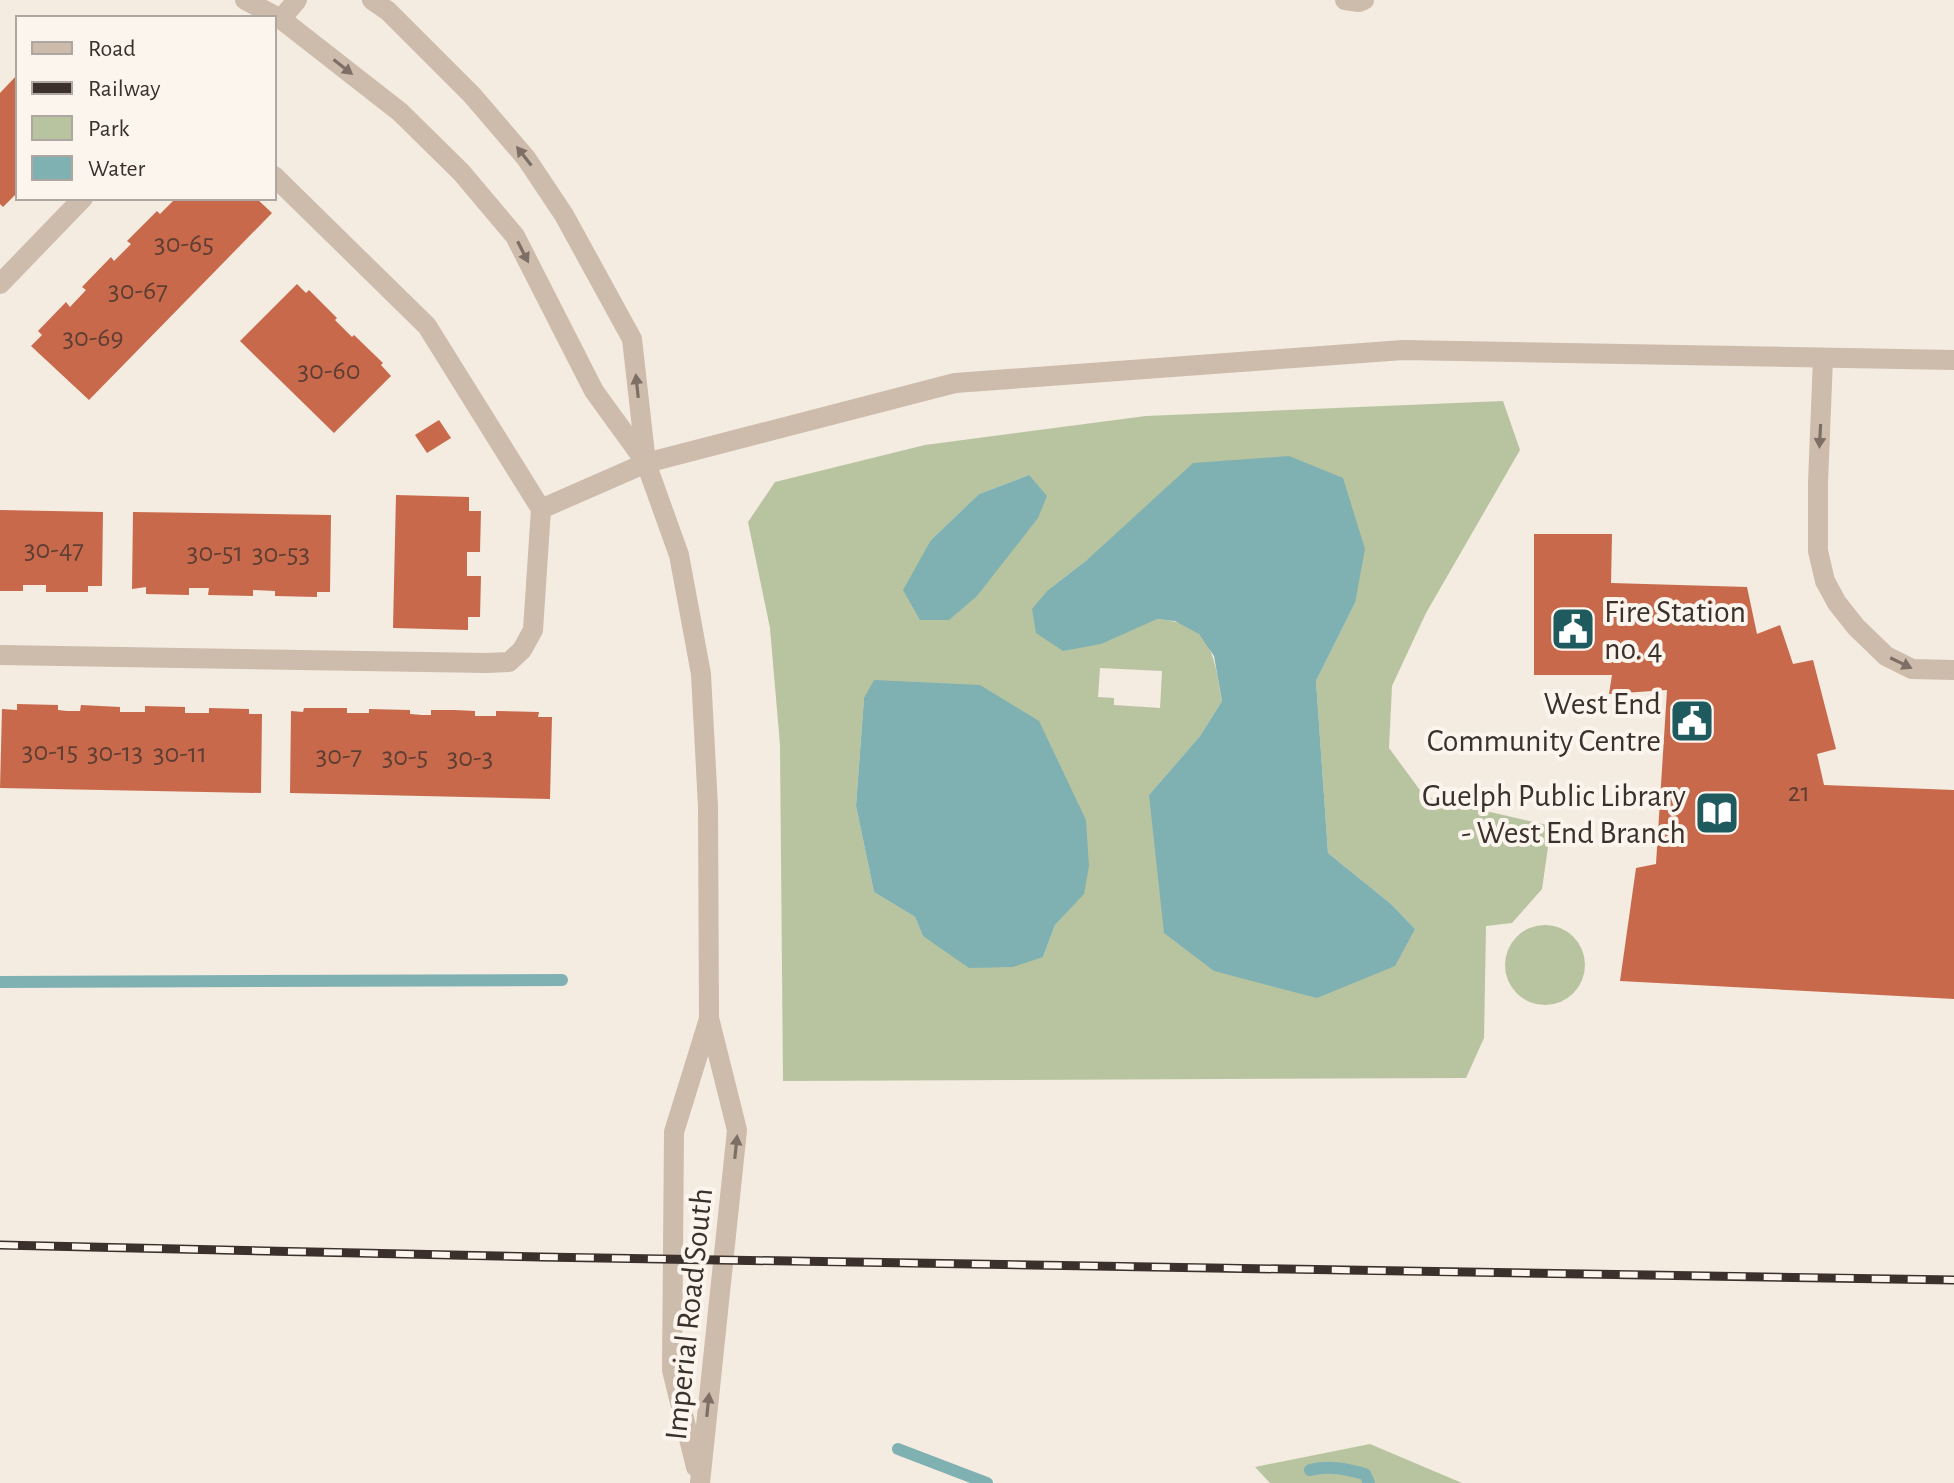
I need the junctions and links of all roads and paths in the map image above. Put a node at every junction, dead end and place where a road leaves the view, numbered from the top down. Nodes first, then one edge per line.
1 (245, 0) edge
2 (297, 0) edge
3 (372, 0) edge
4 (1345, 0) edge
5 (1364, 0) edge
6 (275, 16) edge
7 (276, 16) edge
8 (281, 19) junction
9 (276, 178) edge
10 (81, 200) edge
11 (0, 284) edge
12 (1823, 358) junction
13 (1954, 360) edge
14 (646, 463) junction
15 (541, 509) junction
16 (0, 655) edge
17 (1954, 670) edge
18 (709, 1018) junction
19 (700, 1483) edge

1 - 6 street, Imperial Road South
2 - 8 street
14 -> 3 street, Imperial Road South
4 - 5 street
7 - 8 street, Imperial Road South
8 -> 14 street, Imperial Road South
9 - 15 street
10 - 11 street
12 - 13 street
12 - 14 street
12 -> 17 street
14 - 15 street
14 - 18 street, Imperial Road South
15 - 16 street
19 -> 18 street, Imperial Road South
18 - 19 street, Imperial Road South

